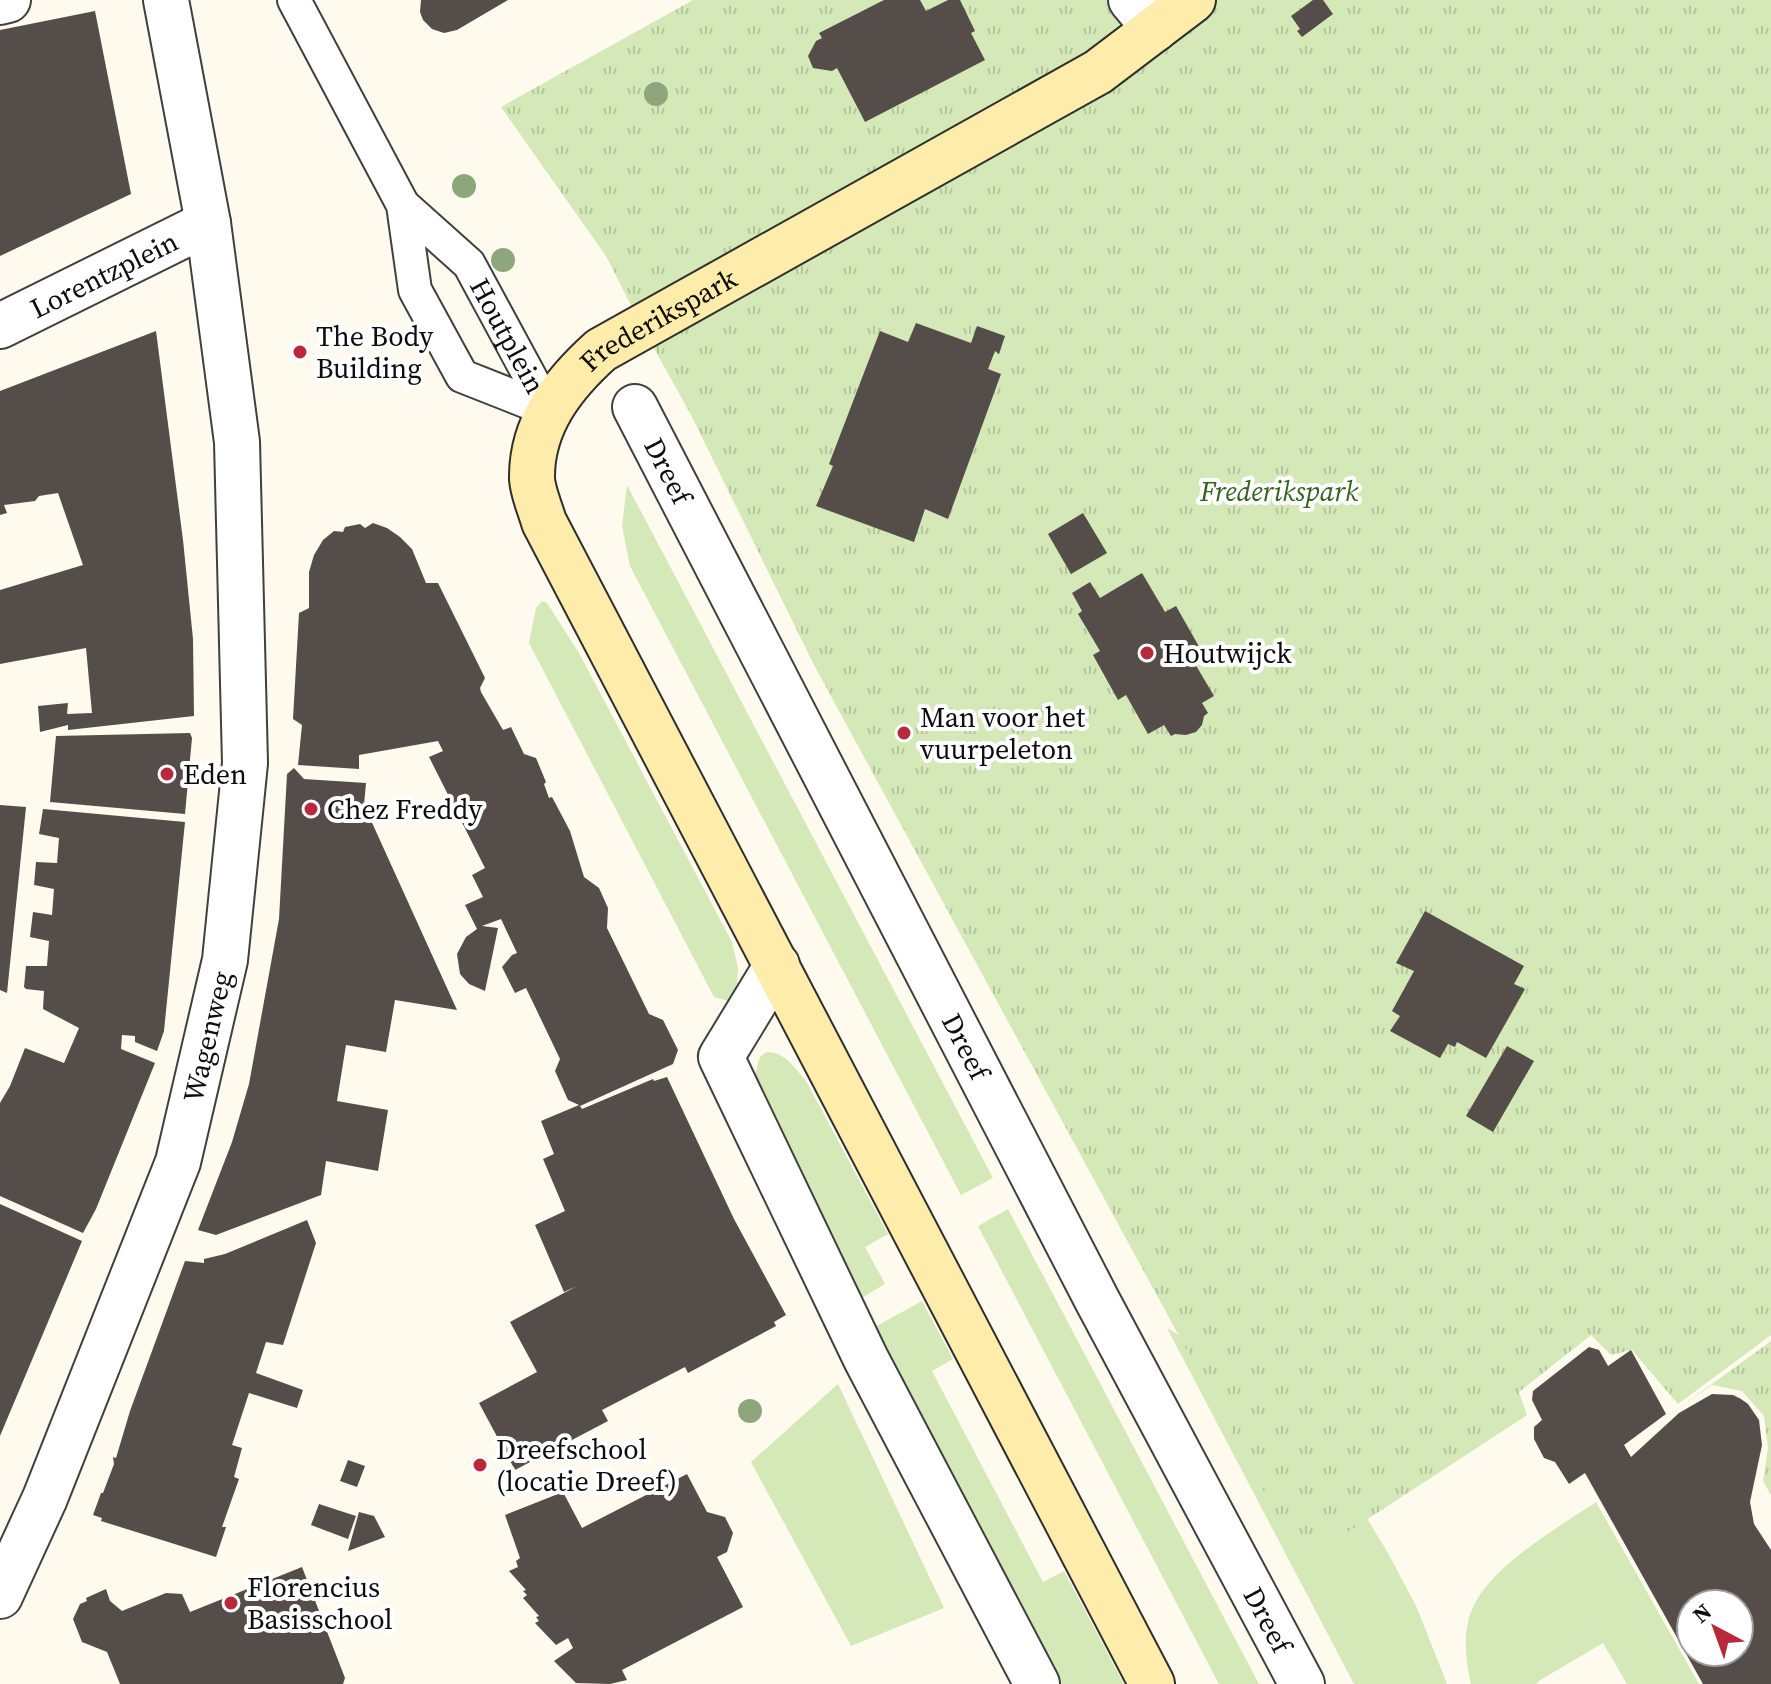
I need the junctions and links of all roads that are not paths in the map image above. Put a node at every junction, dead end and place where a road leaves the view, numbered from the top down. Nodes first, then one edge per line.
1 (8, 0) edge
2 (166, 0) edge
3 (294, 0) edge
4 (1193, 0) edge
5 (0, 2) edge
6 (1143, 15) edge
7 (403, 205) junction
8 (208, 223) junction
9 (0, 326) edge
10 (635, 407) dead end
11 (548, 410) junction
12 (777, 965) junction
13 (0, 1596) edge
14 (1037, 1684) edge
15 (1152, 1684) edge
16 (1302, 1684) edge

1 - 5 street
2 - 8 street
3 - 7 lane, Houtplein
4 - 6 street, Frederikspark
6 - 11 street, Frederikspark
7 - 11 lane, Houtplein
7 - 11 lane, Houtplein
8 - 9 street, Lorentzplein
8 - 13 street, Wagenweg
10 - 16 street, Dreef
11 - 12 street
12 - 14 street
12 - 15 street

